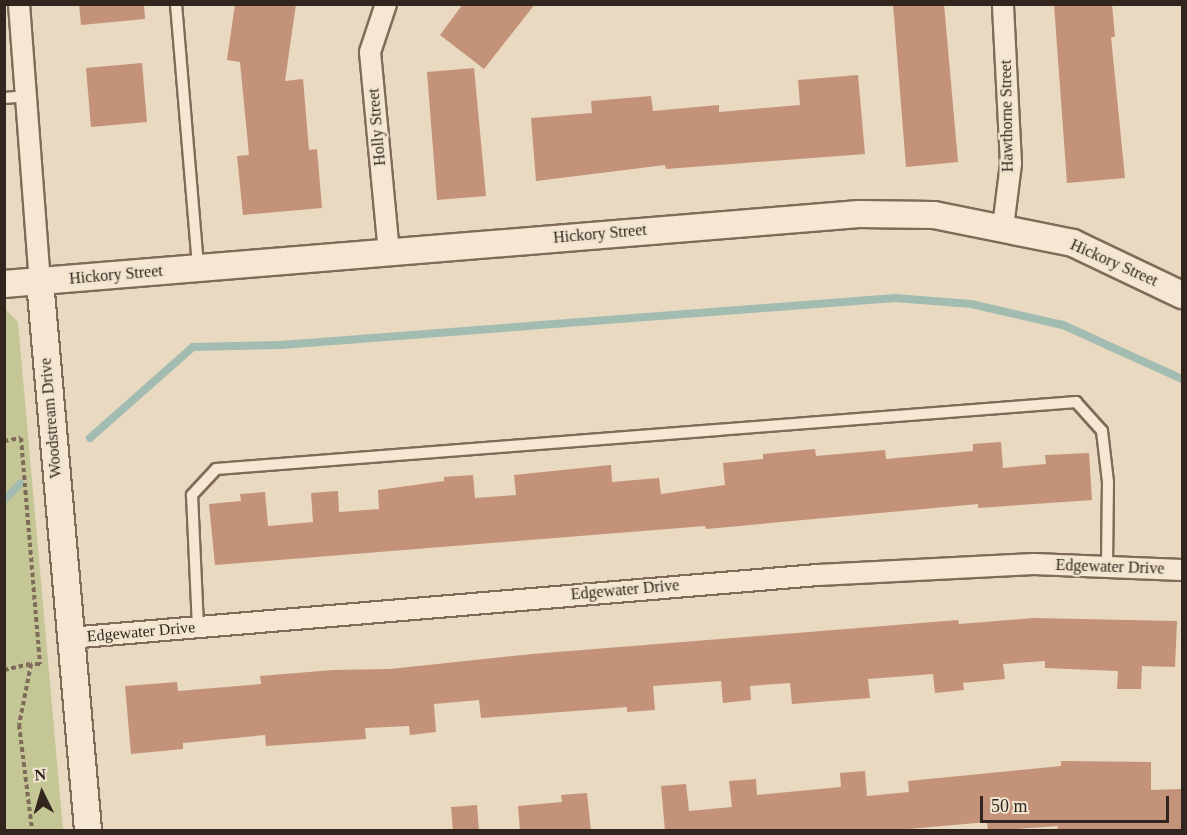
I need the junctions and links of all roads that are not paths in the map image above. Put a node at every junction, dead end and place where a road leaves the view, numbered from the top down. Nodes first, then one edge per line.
1 (19, 4) edge
2 (176, 4) edge
3 (386, 4) edge
4 (1003, 4) edge
5 (28, 96) junction
6 (4, 98) edge
7 (1003, 227) junction
8 (389, 252) junction
9 (198, 268) junction
10 (40, 281) junction
11 (4, 284) edge
12 (1182, 295) edge
13 (1107, 566) junction
14 (1182, 570) edge
15 (198, 627) junction
16 (69, 639) junction
17 (88, 831) edge

1 - 5 street, Woodstream Drive
2 - 9 lane
3 - 8 street, Holly Street
4 - 7 street, Hawthorne Street
5 - 6 lane
5 - 10 street, Woodstream Drive
7 - 8 street, Hickory Street
7 - 12 street, Hickory Street
8 - 9 street, Hickory Street
9 - 10 street, Hickory Street
10 - 11 street, Hickory Street
10 - 16 street, Woodstream Drive
13 - 14 street, Edgewater Drive
13 - 15 street, Edgewater Drive
13 - 15 lane
15 - 16 street, Edgewater Drive
16 - 17 street, Woodstream Drive

